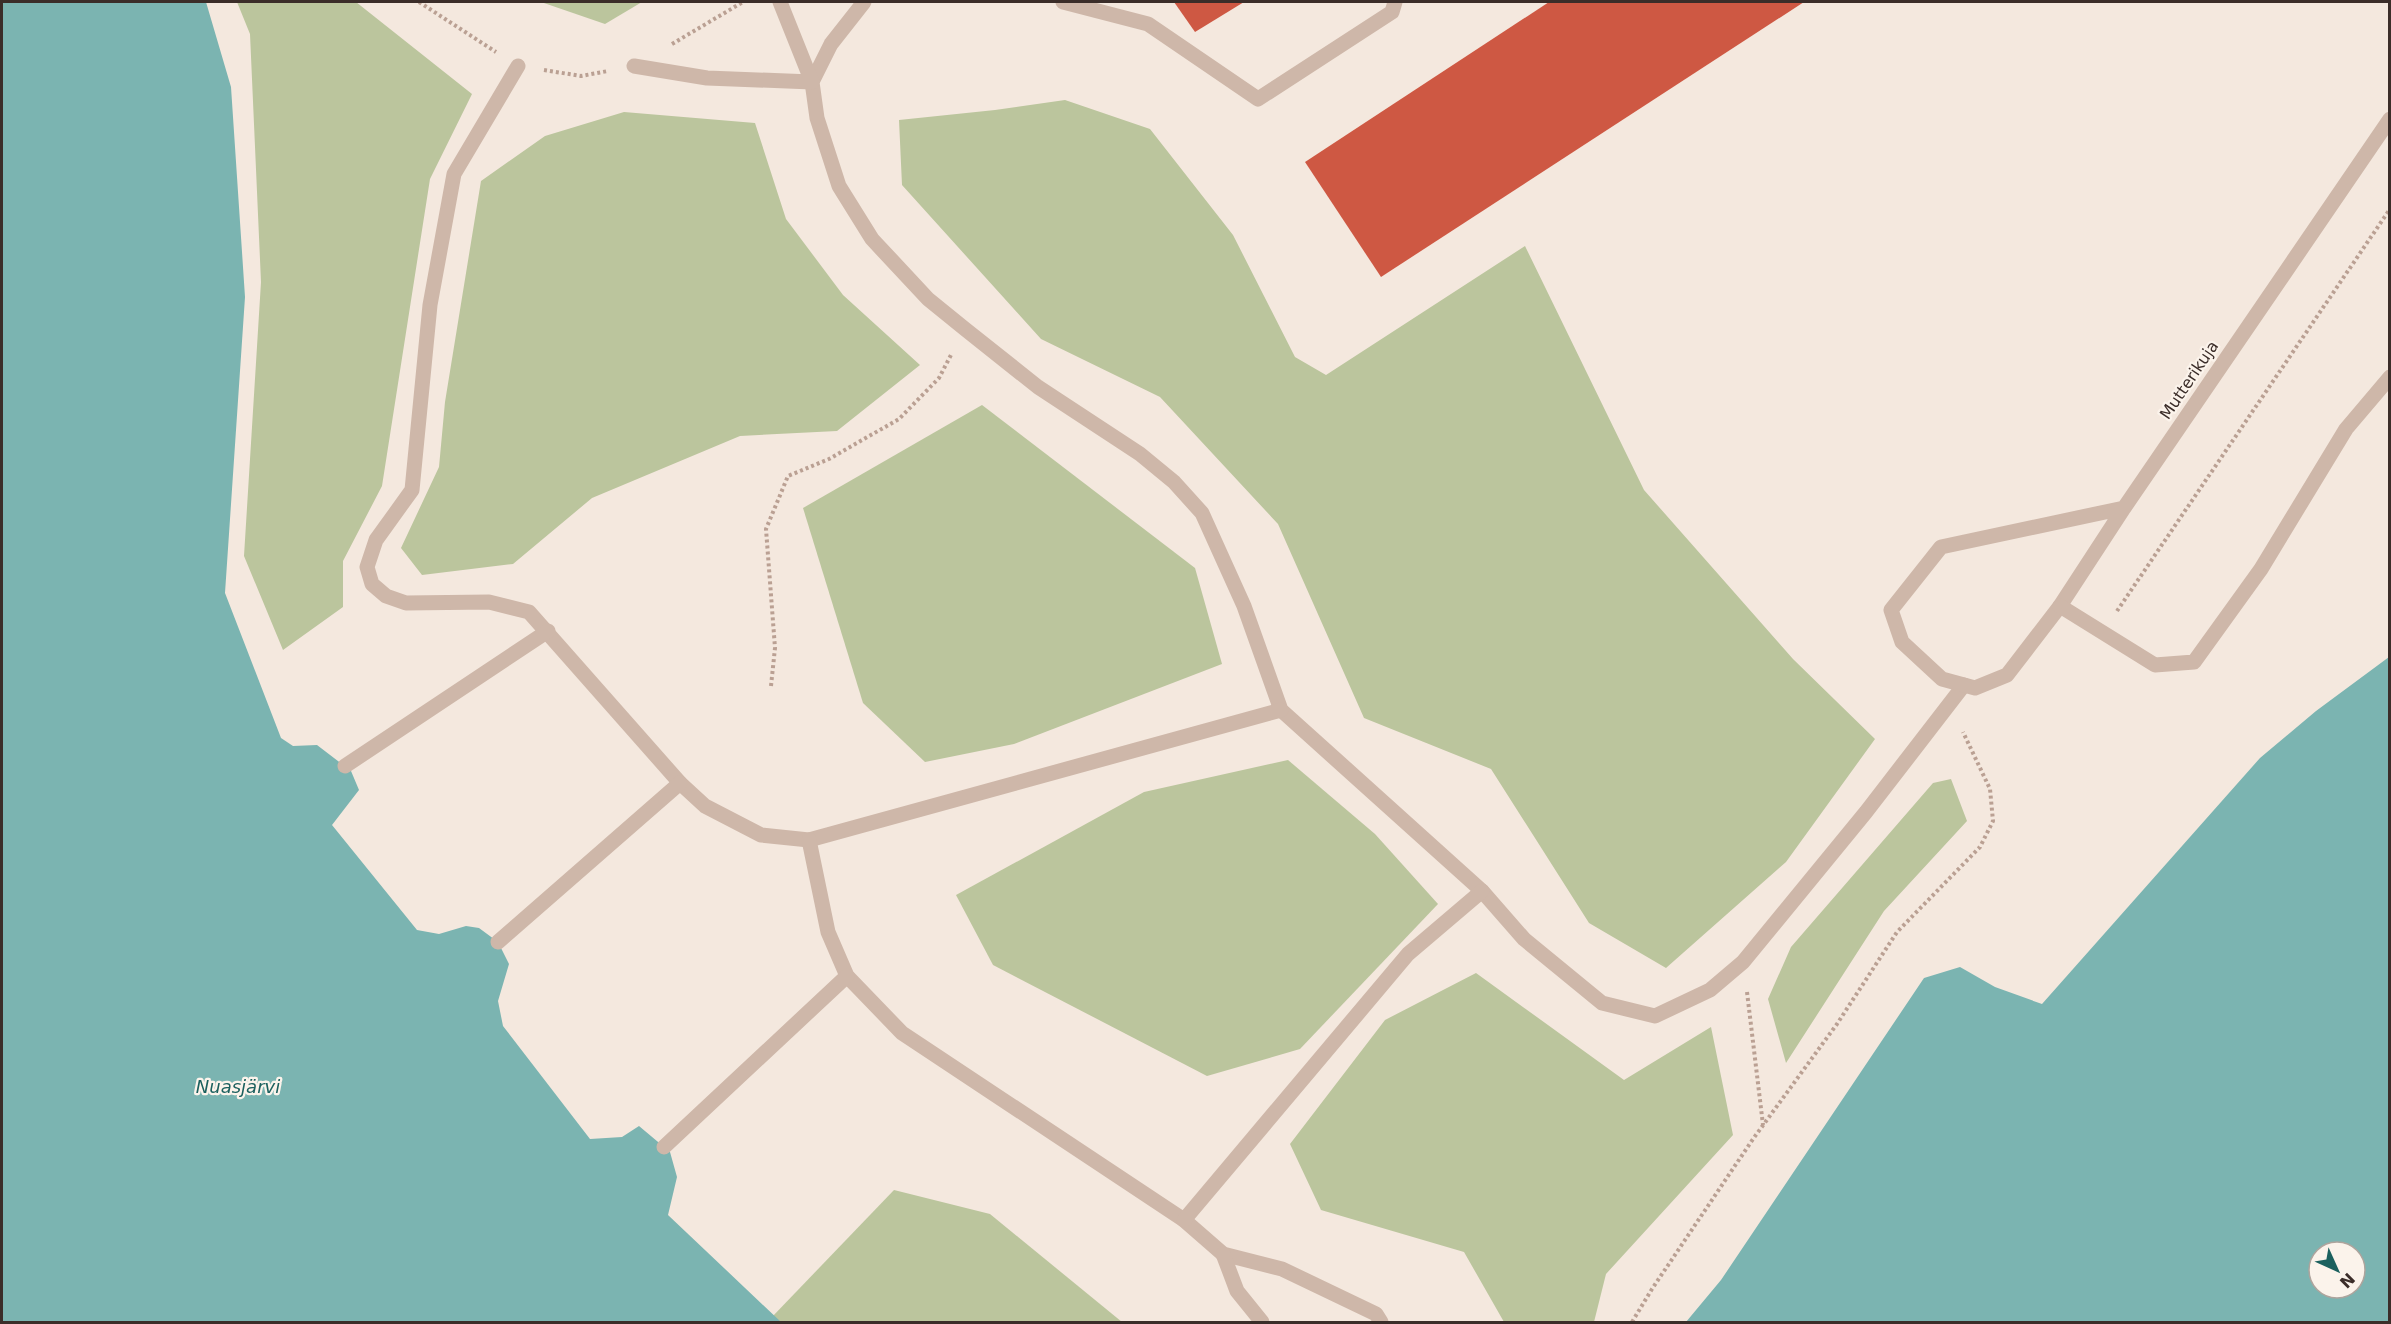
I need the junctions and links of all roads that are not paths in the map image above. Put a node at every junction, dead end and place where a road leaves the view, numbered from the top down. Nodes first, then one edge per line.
1 (780, 2) edge
2 (864, 2) edge
3 (1063, 2) edge
4 (1395, 2) edge
5 (518, 66) road end
6 (634, 66) road end
7 (812, 82) junction
8 (2390, 119) edge
9 (2390, 377) edge
10 (2124, 508) junction
11 (2060, 606) junction
12 (548, 631) junction
13 (1964, 685) junction
14 (1281, 710) junction
15 (345, 766) dead end
16 (680, 783) junction
17 (809, 840) junction
18 (1482, 891) junction
19 (498, 942) dead end
20 (847, 976) junction
21 (664, 1147) dead end
22 (1184, 1220) junction
23 (1223, 1254) junction
24 (1262, 1323) edge
25 (1381, 1323) edge

1 - 7 street
2 - 7 street
3 - 4 street
5 - 12 street
6 - 7 street
7 - 14 street
8 - 10 street, Mutterikuja
9 - 11 street
10 - 11 street, Mutterikuja
10 - 13 street
11 - 13 street, Mutterikuja
12 - 15 street
12 - 16 street
13 - 18 street
14 - 17 street
14 - 18 street
16 - 17 street
16 - 19 street
17 - 20 street
18 - 22 street
20 - 21 street
20 - 22 street
22 - 23 street
23 - 24 street
23 - 25 street

